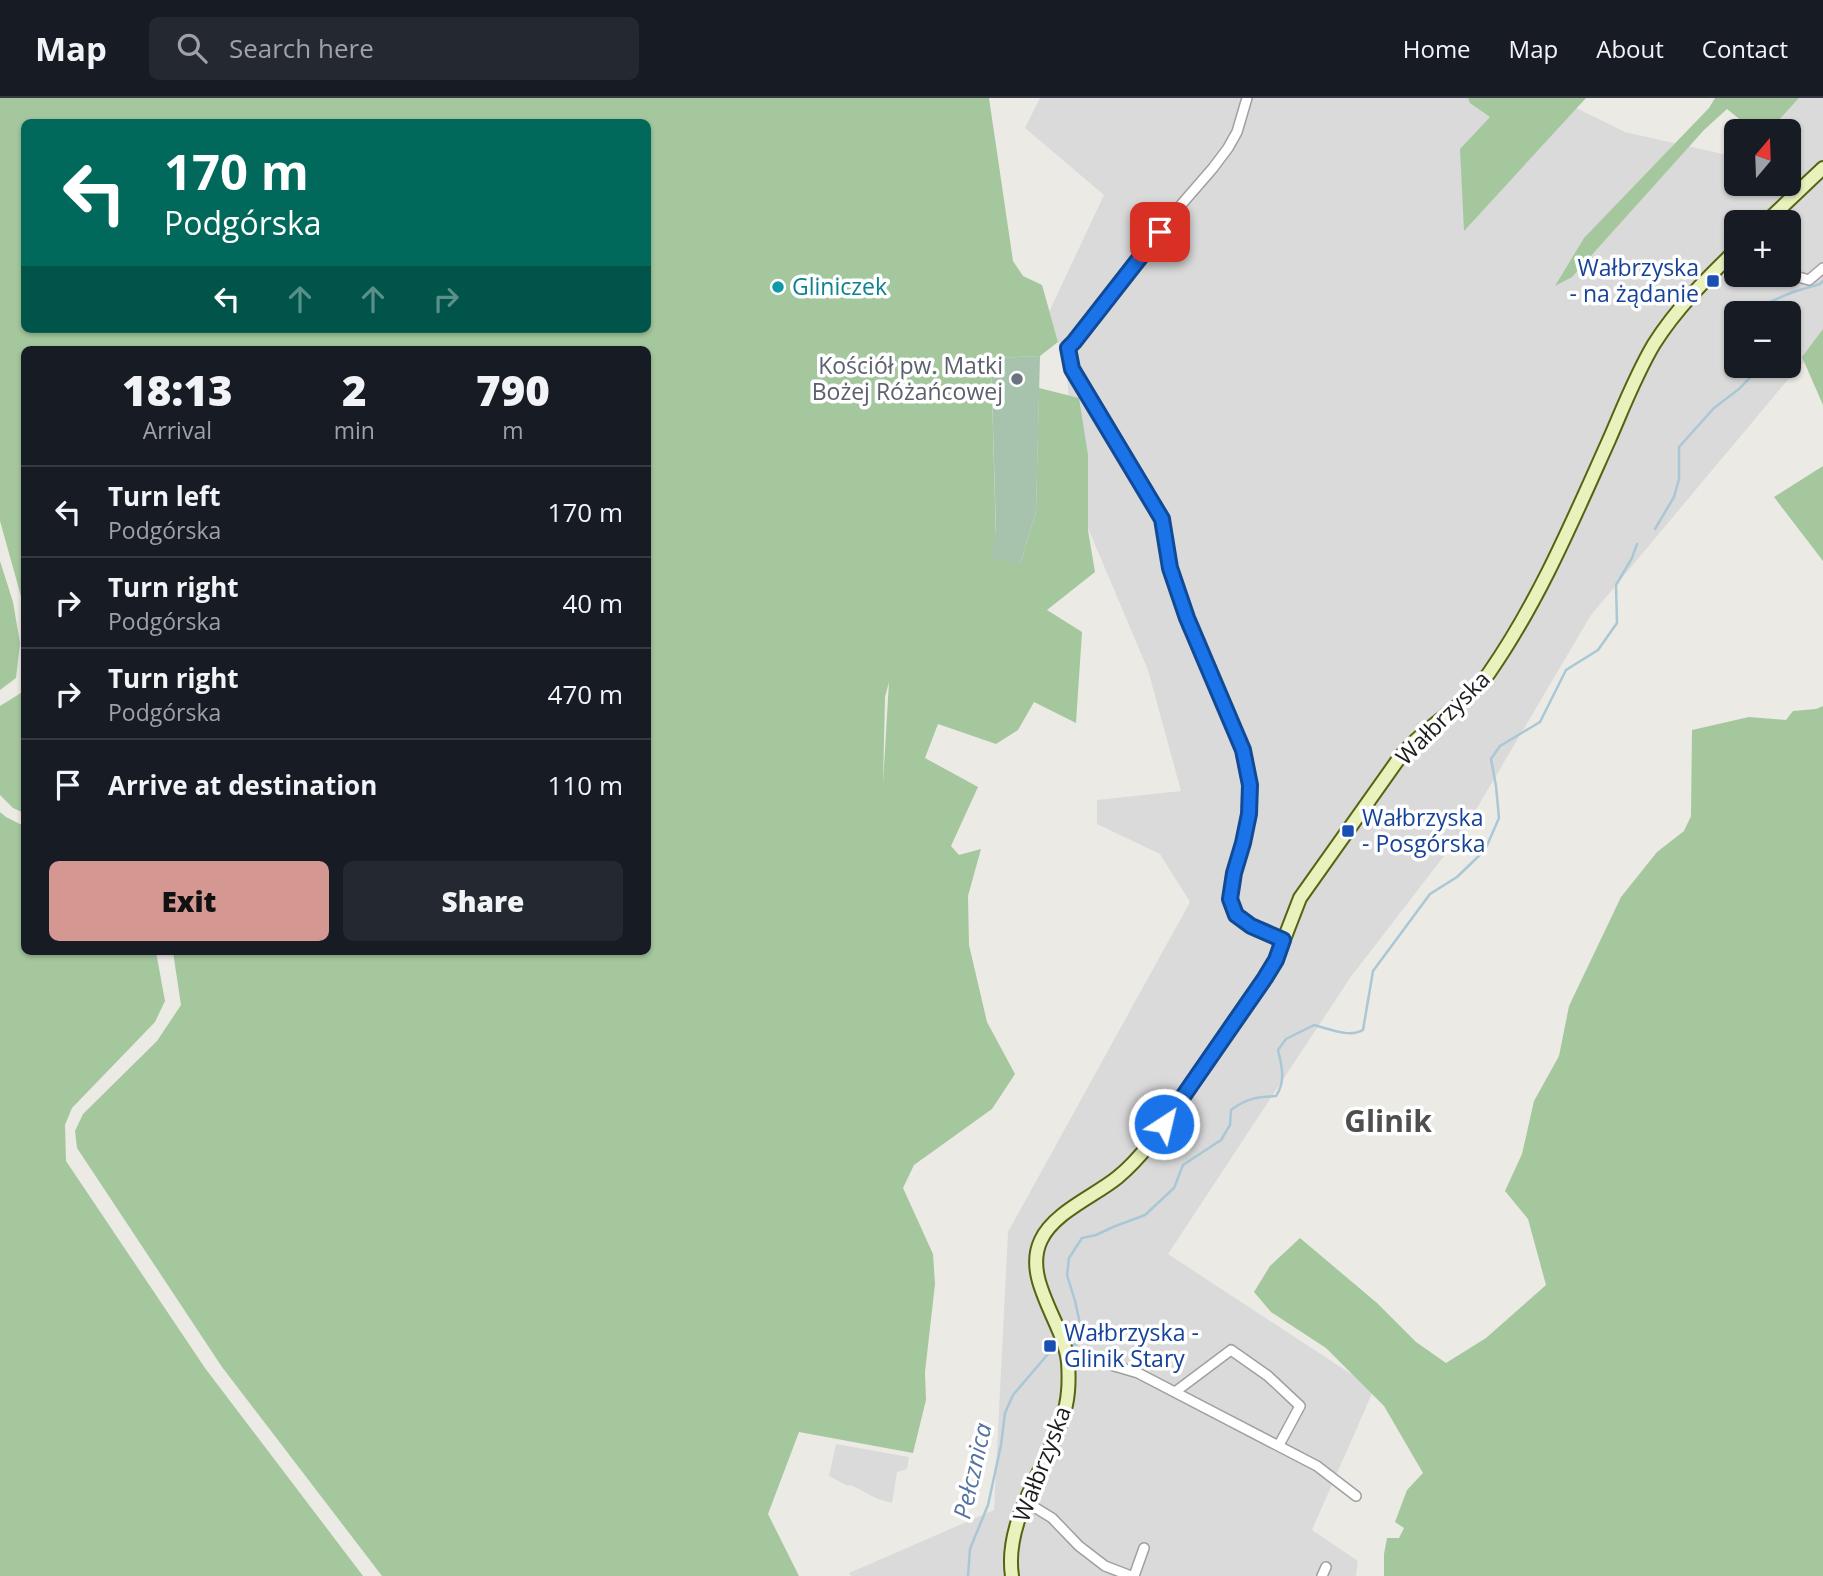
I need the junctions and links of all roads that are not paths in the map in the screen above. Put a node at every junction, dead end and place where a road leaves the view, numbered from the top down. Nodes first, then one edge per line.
1 (1247, 98) edge
2 (1823, 168) edge
3 (1779, 210) edge
4 (1724, 262) edge
5 (1823, 268) edge
6 (1801, 278) edge
7 (1283, 940) junction
8 (1066, 1351) junction
9 (1175, 1392) junction
10 (1279, 1445) junction
11 (1356, 1496) dead end
12 (1026, 1502) junction
13 (1144, 1548) dead end
14 (1012, 1576) edge
15 (1132, 1576) edge

1 - 7 street
2 - 3 main road
4 - 7 main road, Wałbrzyska
5 - 6 street
7 - 8 main road, Wałbrzyska
8 - 9 street
8 - 12 main road, Wałbrzyska
9 - 10 street
9 - 10 street
10 - 11 street
12 - 14 main road, Wałbrzyska
12 - 15 street
13 - 15 street

